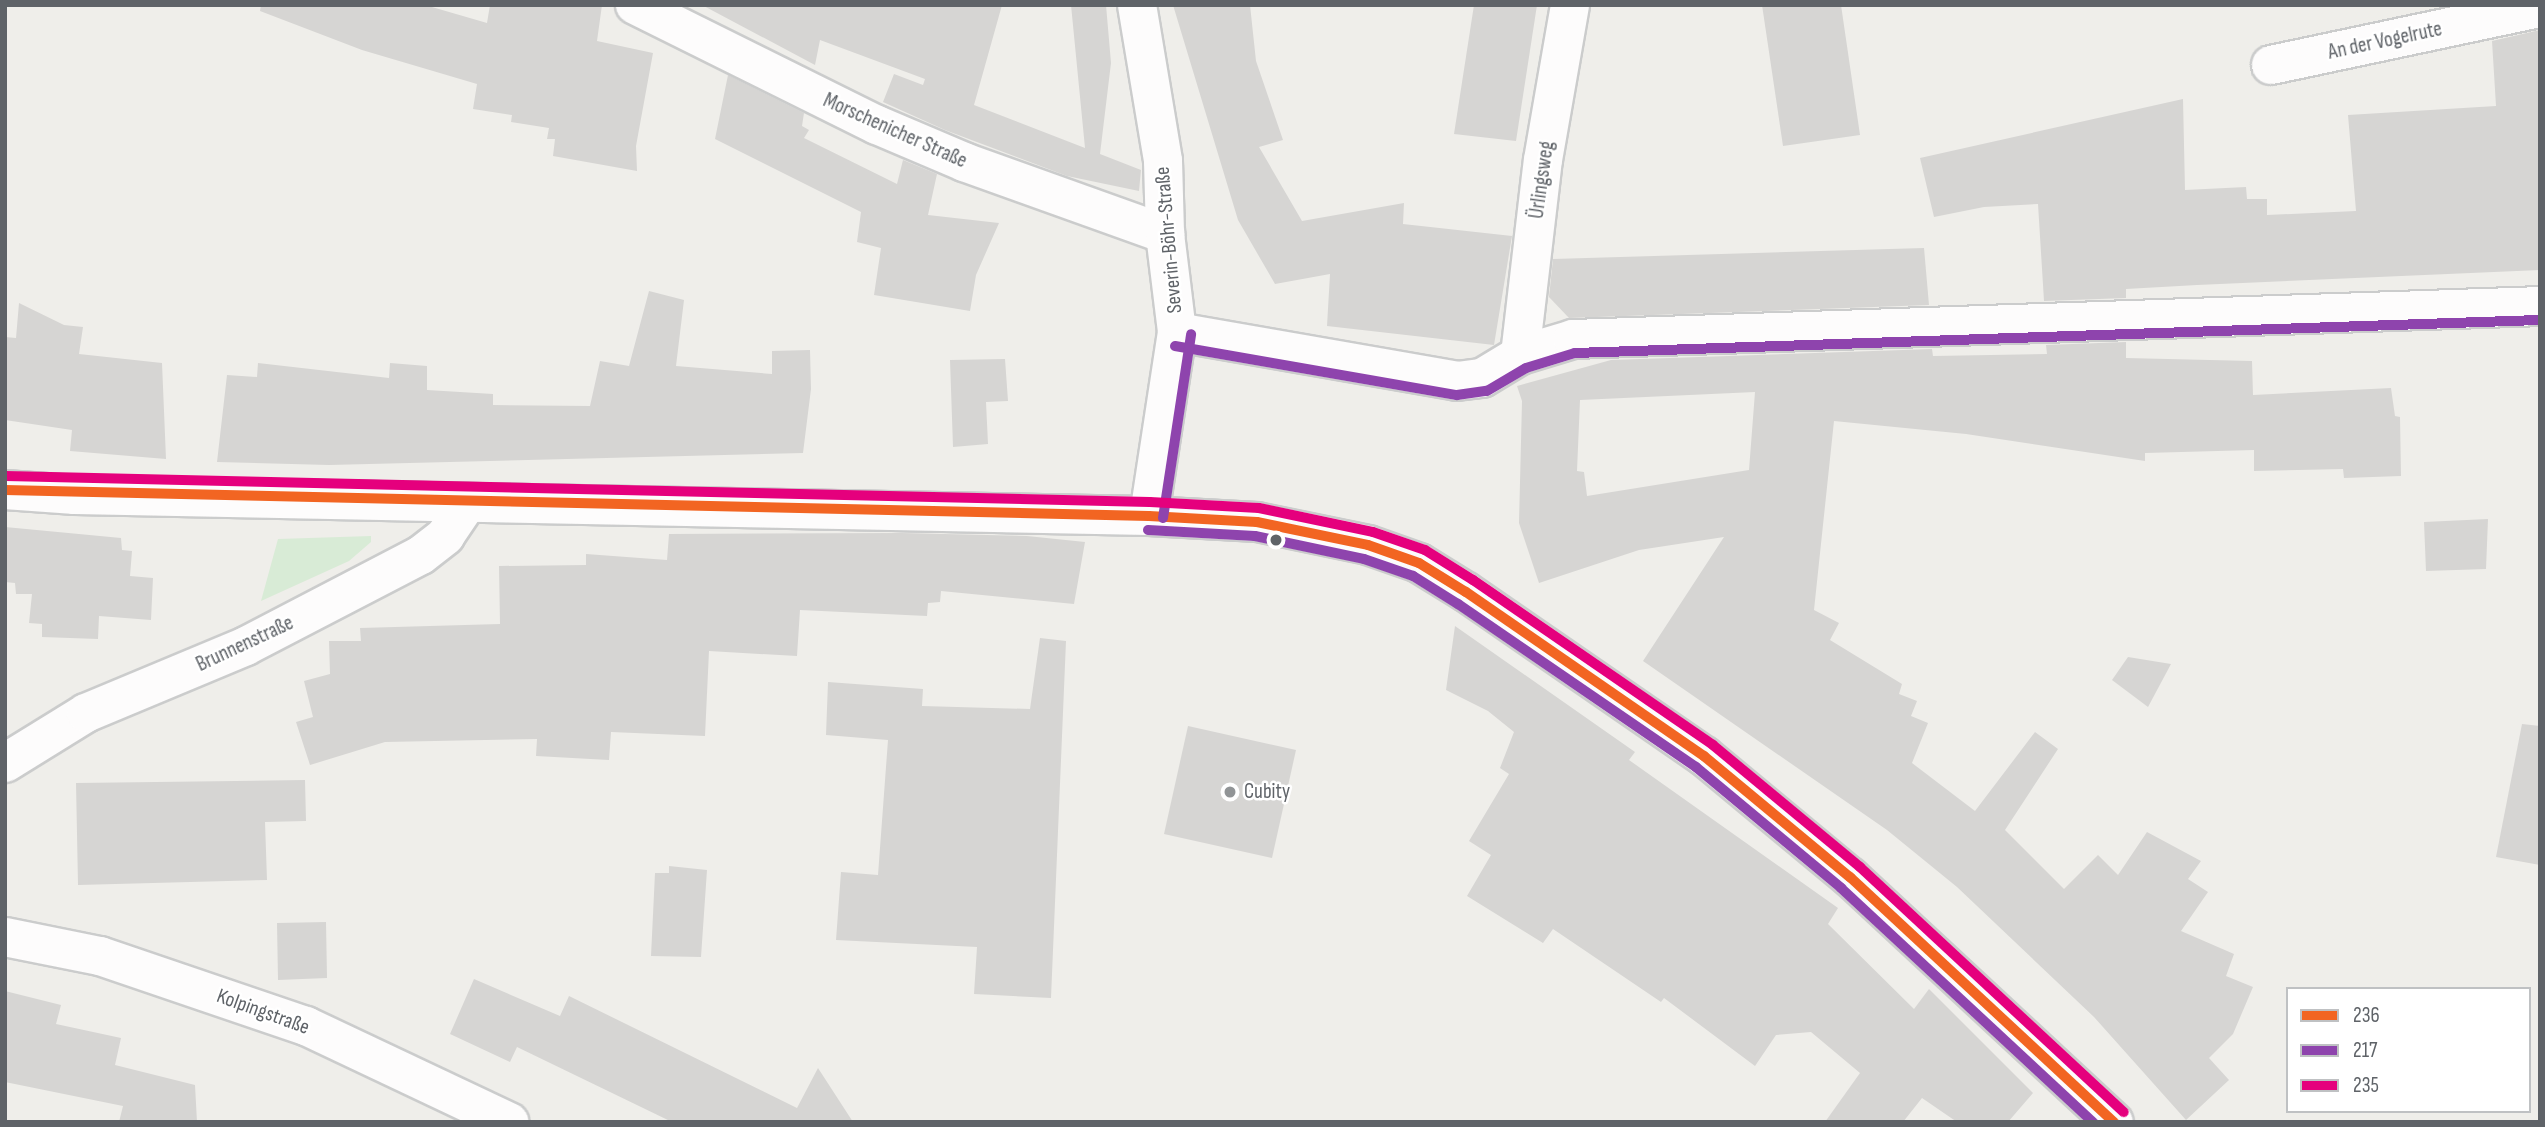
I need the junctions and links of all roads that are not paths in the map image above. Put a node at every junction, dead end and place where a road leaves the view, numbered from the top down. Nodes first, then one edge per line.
1 (635, 5) edge
2 (1137, 5) edge
3 (1570, 5) edge
4 (2540, 8) edge
5 (2272, 65) dead end
6 (1165, 234) junction
7 (2540, 306) edge
8 (1177, 332) junction
9 (1520, 355) junction
10 (5, 490) edge
11 (467, 503) junction
12 (1149, 516) junction
13 (5, 763) edge
14 (5, 937) edge
15 (509, 1122) edge
16 (2114, 1122) edge

1 - 6 street, Morschenicher Straße
2 - 6 street, Severin-Böhr-Straße
3 - 9 street, Ürlingsweg
4 - 5 street, An der Vogelrute
6 - 8 street, Severin-Böhr-Straße
7 - 9 street
8 - 9 street
8 - 12 street, Severin-Böhr-Straße
10 - 11 street
11 - 12 street
11 - 13 street, Brunnenstraße
12 - 16 street
14 - 15 street, Kolpingstraße

